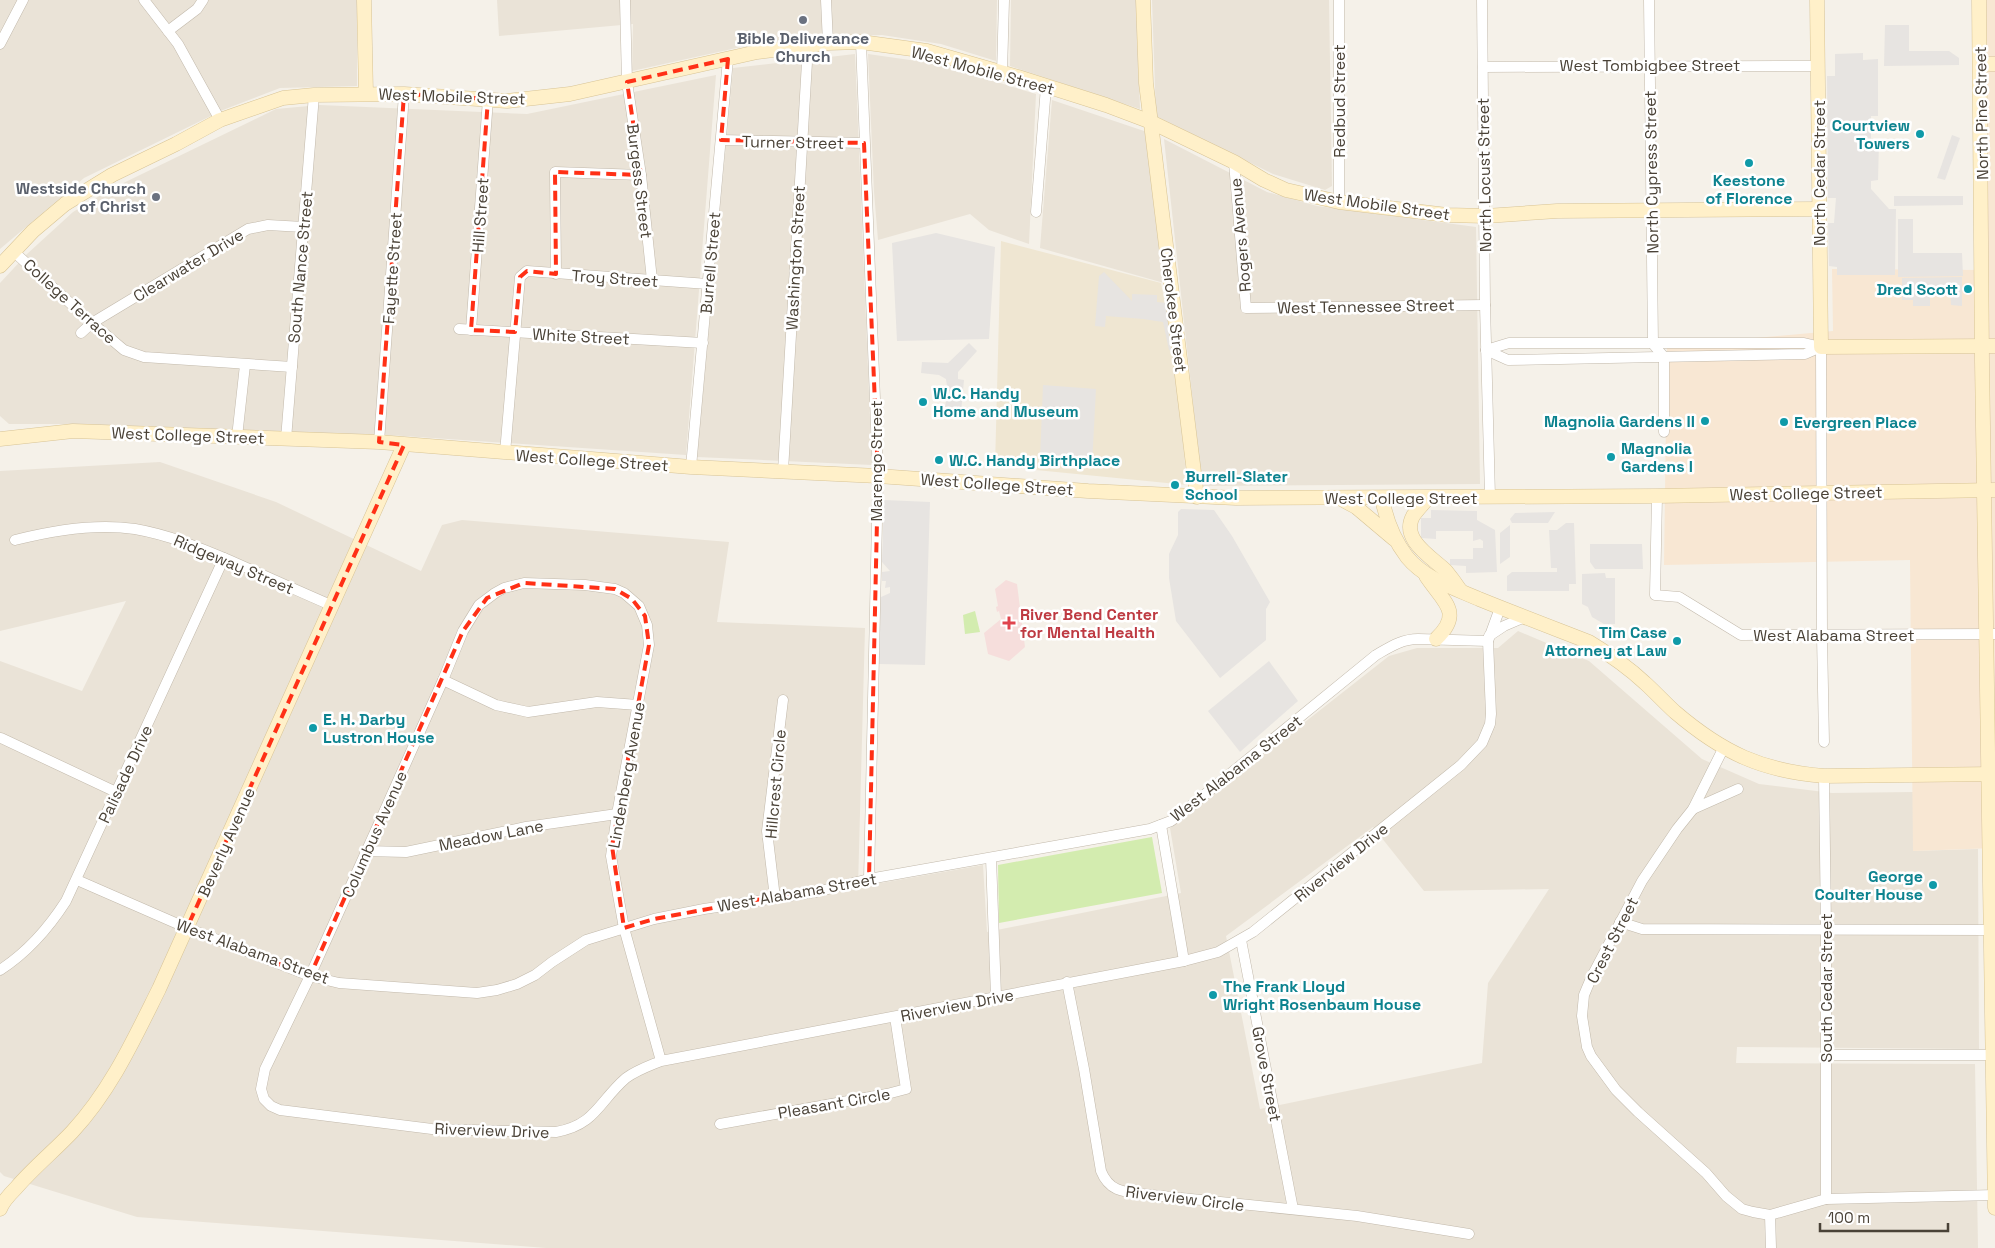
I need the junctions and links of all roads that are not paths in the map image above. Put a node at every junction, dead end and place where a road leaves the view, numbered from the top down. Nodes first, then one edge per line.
1 (24, 0) edge
2 (144, 0) edge
3 (203, 0) edge
4 (364, 0) edge
5 (625, 0) edge
6 (826, 0) edge
7 (1004, 0) edge
8 (1143, 0) edge
9 (1339, 0) edge
10 (1482, 0) edge
11 (1649, 0) edge
12 (1817, 0) edge
13 (1979, 0) edge
14 (168, 31) junction
15 (861, 42) junction
16 (828, 43) junction
17 (0, 44) edge
18 (808, 45) junction
19 (728, 58) junction
20 (1980, 64) junction
21 (1995, 64) edge
22 (1650, 65) junction
23 (1818, 66) junction
24 (1483, 67) junction
25 (1002, 73) junction
26 (627, 82) junction
27 (1046, 87) junction
28 (366, 93) junction
29 (404, 94) junction
30 (314, 95) junction
31 (488, 99) junction
32 (220, 120) junction
33 (1151, 122) junction
34 (721, 140) junction
35 (801, 142) junction
36 (864, 143) junction
37 (1234, 162) junction
38 (641, 175) junction
39 (1339, 202) junction
40 (1988, 206) edge
41 (1819, 209) junction
42 (1651, 210) junction
43 (1036, 212) dead end
44 (1486, 216) junction
45 (303, 227) junction
46 (14, 250) junction
47 (0, 266) edge
48 (556, 274) junction
49 (652, 280) junction
50 (708, 284) junction
51 (1485, 305) junction
52 (1246, 308) joint
53 (92, 324) junction
54 (459, 330) dead end
55 (471, 330) junction
56 (516, 332) junction
57 (81, 333) dead end
58 (703, 343) junction
59 (1653, 344) junction
60 (1989, 346) edge
61 (1821, 347) junction
62 (1486, 350) junction
63 (1664, 357) junction
64 (245, 365) junction
65 (292, 368) junction
66 (1664, 432) dead end
67 (237, 437) junction
68 (0, 439) edge
69 (286, 439) junction
70 (379, 442) junction
71 (404, 445) junction
72 (505, 453) junction
73 (691, 467) junction
74 (783, 471) junction
75 (878, 476) junction
76 (1990, 490) edge
77 (1821, 493) junction
78 (1657, 496) junction
79 (1197, 497) junction
80 (1490, 497) junction
81 (1382, 498) junction
82 (1428, 498) junction
83 (1340, 499) junction
84 (15, 540) dead end
85 (1398, 542) junction
86 (224, 558) junction
87 (1423, 572) junction
88 (1460, 591) junction
89 (333, 606) junction
90 (639, 606) joint
91 (1500, 608) junction
92 (1525, 617) junction
93 (1991, 634) edge
94 (1822, 636) junction
95 (1489, 639) junction
96 (1436, 640) junction
97 (443, 680) junction
98 (783, 700) dead end
99 (638, 705) junction
100 (1, 738) dead end
101 (1824, 742) dead end
102 (1723, 748) junction
103 (1992, 774) edge
104 (1824, 776) junction
105 (1738, 789) dead end
106 (116, 792) junction
107 (1693, 809) junction
108 (617, 814) junction
109 (1161, 825) junction
110 (366, 851) junction
111 (991, 858) junction
112 (869, 879) junction
113 (76, 880) junction
114 (775, 898) junction
115 (1992, 921) edge
116 (1620, 922) junction
117 (187, 928) junction
118 (624, 928) junction
119 (1826, 929) junction
120 (1241, 940) junction
121 (1184, 961) junction
122 (0, 970) edge
123 (310, 976) junction
124 (1067, 982) junction
125 (996, 996) junction
126 (895, 1017) junction
127 (1994, 1055) edge
128 (1826, 1056) junction
129 (661, 1061) junction
130 (275, 1108) joint
131 (720, 1124) dead end
132 (1995, 1195) edge
133 (1826, 1199) junction
134 (1995, 1208) edge
135 (0, 1209) edge
136 (1293, 1209) junction
137 (1770, 1215) junction
138 (1469, 1234) dead end
139 (1771, 1248) edge

1 - 17 street
2 - 14 street
3 - 14 street
4 - 28 street
5 - 26 street, Burgess Street
6 - 16 street
7 - 25 street
8 - 33 street, Cherokee Street
9 - 39 street, Redbud Street
10 - 24 street, North Locust Street
11 - 22 street, North Cypress Street
12 - 23 street, North Cedar Street
13 - 20 street, North Pine Street
14 - 32 street
15 - 16 street, West Mobile Street
15 - 25 street, West Mobile Street
15 - 36 street, Marengo Street
16 - 18 street, West Mobile Street
18 - 19 street, West Mobile Street
18 - 35 street, Washington Street
19 - 26 street, West Mobile Street
19 - 34 street, Burrell Street
20 - 21 street
20 - 40 street, North Pine Street
22 - 23 street, West Tombigbee Street
22 - 24 street, West Tombigbee Street
22 - 42 street, North Cypress Street
23 - 41 street, North Cedar Street
24 - 44 street, North Locust Street
25 - 27 street, West Mobile Street
26 - 31 street, West Mobile Street
26 - 38 street, Burgess Street
27 - 33 street, West Mobile Street
27 - 43 street
28 - 29 street, West Mobile Street
28 - 30 street, West Mobile Street
29 - 31 street, West Mobile Street
29 - 70 street, Fayette Street
30 - 32 street, West Mobile Street
30 - 45 street, South Nance Street
31 - 55 street, Hill Street
32 - 46 street, West Mobile Street
33 - 37 street, West Mobile Street
33 - 79 street, Cherokee Street
34 - 35 street, Turner Street
34 - 50 street, Burrell Street
35 - 36 street, Turner Street
35 - 74 street, Washington Street
36 - 75 street, Marengo Street
37 - 39 street, West Mobile Street
37 - 52 street, Rogers Avenue
38 - 48 street
38 - 49 street, Burgess Street
39 - 44 street, West Mobile Street
40 - 60 street, North Pine Street
41 - 42 street, West Mobile Street
41 - 61 street, North Cedar Street
42 - 44 street, West Mobile Street
42 - 59 street, North Cypress Street
44 - 51 street, North Locust Street
45 - 53 street, Clearwater Drive
45 - 65 street, South Nance Street
46 - 47 street, West Mobile Street
46 - 53 street, College Terrace
48 - 49 street, Troy Street
48 - 56 street, Troy Street
49 - 50 street, Troy Street
50 - 58 street, Burrell Street
51 - 52 street, West Tennessee Street
51 - 62 street, North Locust Street
53 - 57 street, Clearwater Drive
53 - 64 street, College Terrace
54 - 55 street, White Street
55 - 56 street, White Street
56 - 58 street, White Street
56 - 72 street
58 - 73 street, Burrell Street
59 - 61 street
59 - 62 street
59 - 63 street
60 - 61 street
60 - 76 street, North Pine Street
61 - 63 street
61 - 77 street
62 - 63 street
62 - 80 street, North Locust Street
63 - 66 street
64 - 65 street, College Terrace
64 - 67 street
65 - 69 street, South Nance Street
67 - 68 street, West College Street
67 - 69 street, West College Street
69 - 70 street, West College Street
70 - 71 street, West College Street
71 - 72 street, West College Street
71 - 89 street, Beverly Avenue
72 - 73 street, West College Street
73 - 74 street, West College Street
74 - 75 street, West College Street
75 - 79 street, West College Street
75 - 112 street, Marengo Street
76 - 77 street, West College Street
76 - 93 street, North Pine Street
77 - 78 street, West College Street
77 - 94 street
78 - 80 street, West College Street
78 - 94 street, West Alabama Street
79 - 83 street, West College Street
80 - 82 street, West College Street
81 - 82 street, West College Street
81 - 83 street, West College Street
81 - 85 street
82 - 88 street
83 - 85 street
84 - 86 street, Ridgeway Street
85 - 87 street
86 - 89 street, Ridgeway Street
86 - 106 street, Palisade Drive
87 - 88 street
87 - 96 street
88 - 91 street
89 - 117 street, Beverly Avenue
90 - 97 street, Columbus Avenue
90 - 99 street, Lindenberg Avenue
91 - 92 street
91 - 95 street, Riverview Drive
92 - 95 street
92 - 102 street
93 - 94 street, West Alabama Street
93 - 103 street, North Pine Street
94 - 101 street
95 - 96 street, West Alabama Street
95 - 120 street, Riverview Drive
96 - 109 street, West Alabama Street
97 - 99 street
97 - 110 street, Columbus Avenue
98 - 114 street, Hillcrest Circle
99 - 108 street, Lindenberg Avenue
100 - 106 street
102 - 104 street
102 - 107 street, Crest Street
103 - 104 street
103 - 115 street, North Pine Street
104 - 119 street, South Cedar Street
105 - 107 street
106 - 113 street, Palisade Drive
107 - 116 street, Crest Street
108 - 110 street, Meadow Lane
108 - 118 street, Lindenberg Avenue
109 - 111 street, West Alabama Street
109 - 121 street
110 - 123 street, Columbus Avenue
111 - 112 street, West Alabama Street
111 - 125 street
112 - 114 street, West Alabama Street
113 - 117 street, West Alabama Street
113 - 122 street, Palisade Drive
114 - 118 street, West Alabama Street
115 - 119 street
115 - 127 street, North Pine Street
116 - 119 street
116 - 137 street, Crest Street
117 - 123 street, West Alabama Street
117 - 135 street, Beverly Avenue
118 - 123 street, West Alabama Street
118 - 129 street, Lindenberg Avenue
119 - 128 street, South Cedar Street
120 - 121 street, Riverview Drive
120 - 136 street, Grove Street
121 - 124 street, Riverview Drive
123 - 130 street, Columbus Avenue
124 - 125 street, Riverview Drive
124 - 136 street, Riverview Circle
125 - 126 street, Riverview Drive
126 - 129 street, Riverview Drive
126 - 131 street, Pleasant Circle
127 - 128 street
127 - 132 street, North Pine Street
128 - 133 street, South Cedar Street
129 - 130 street, Riverview Drive
132 - 133 street
132 - 134 street, North Pine Street
133 - 137 street
136 - 138 street, Riverview Circle
137 - 139 street

